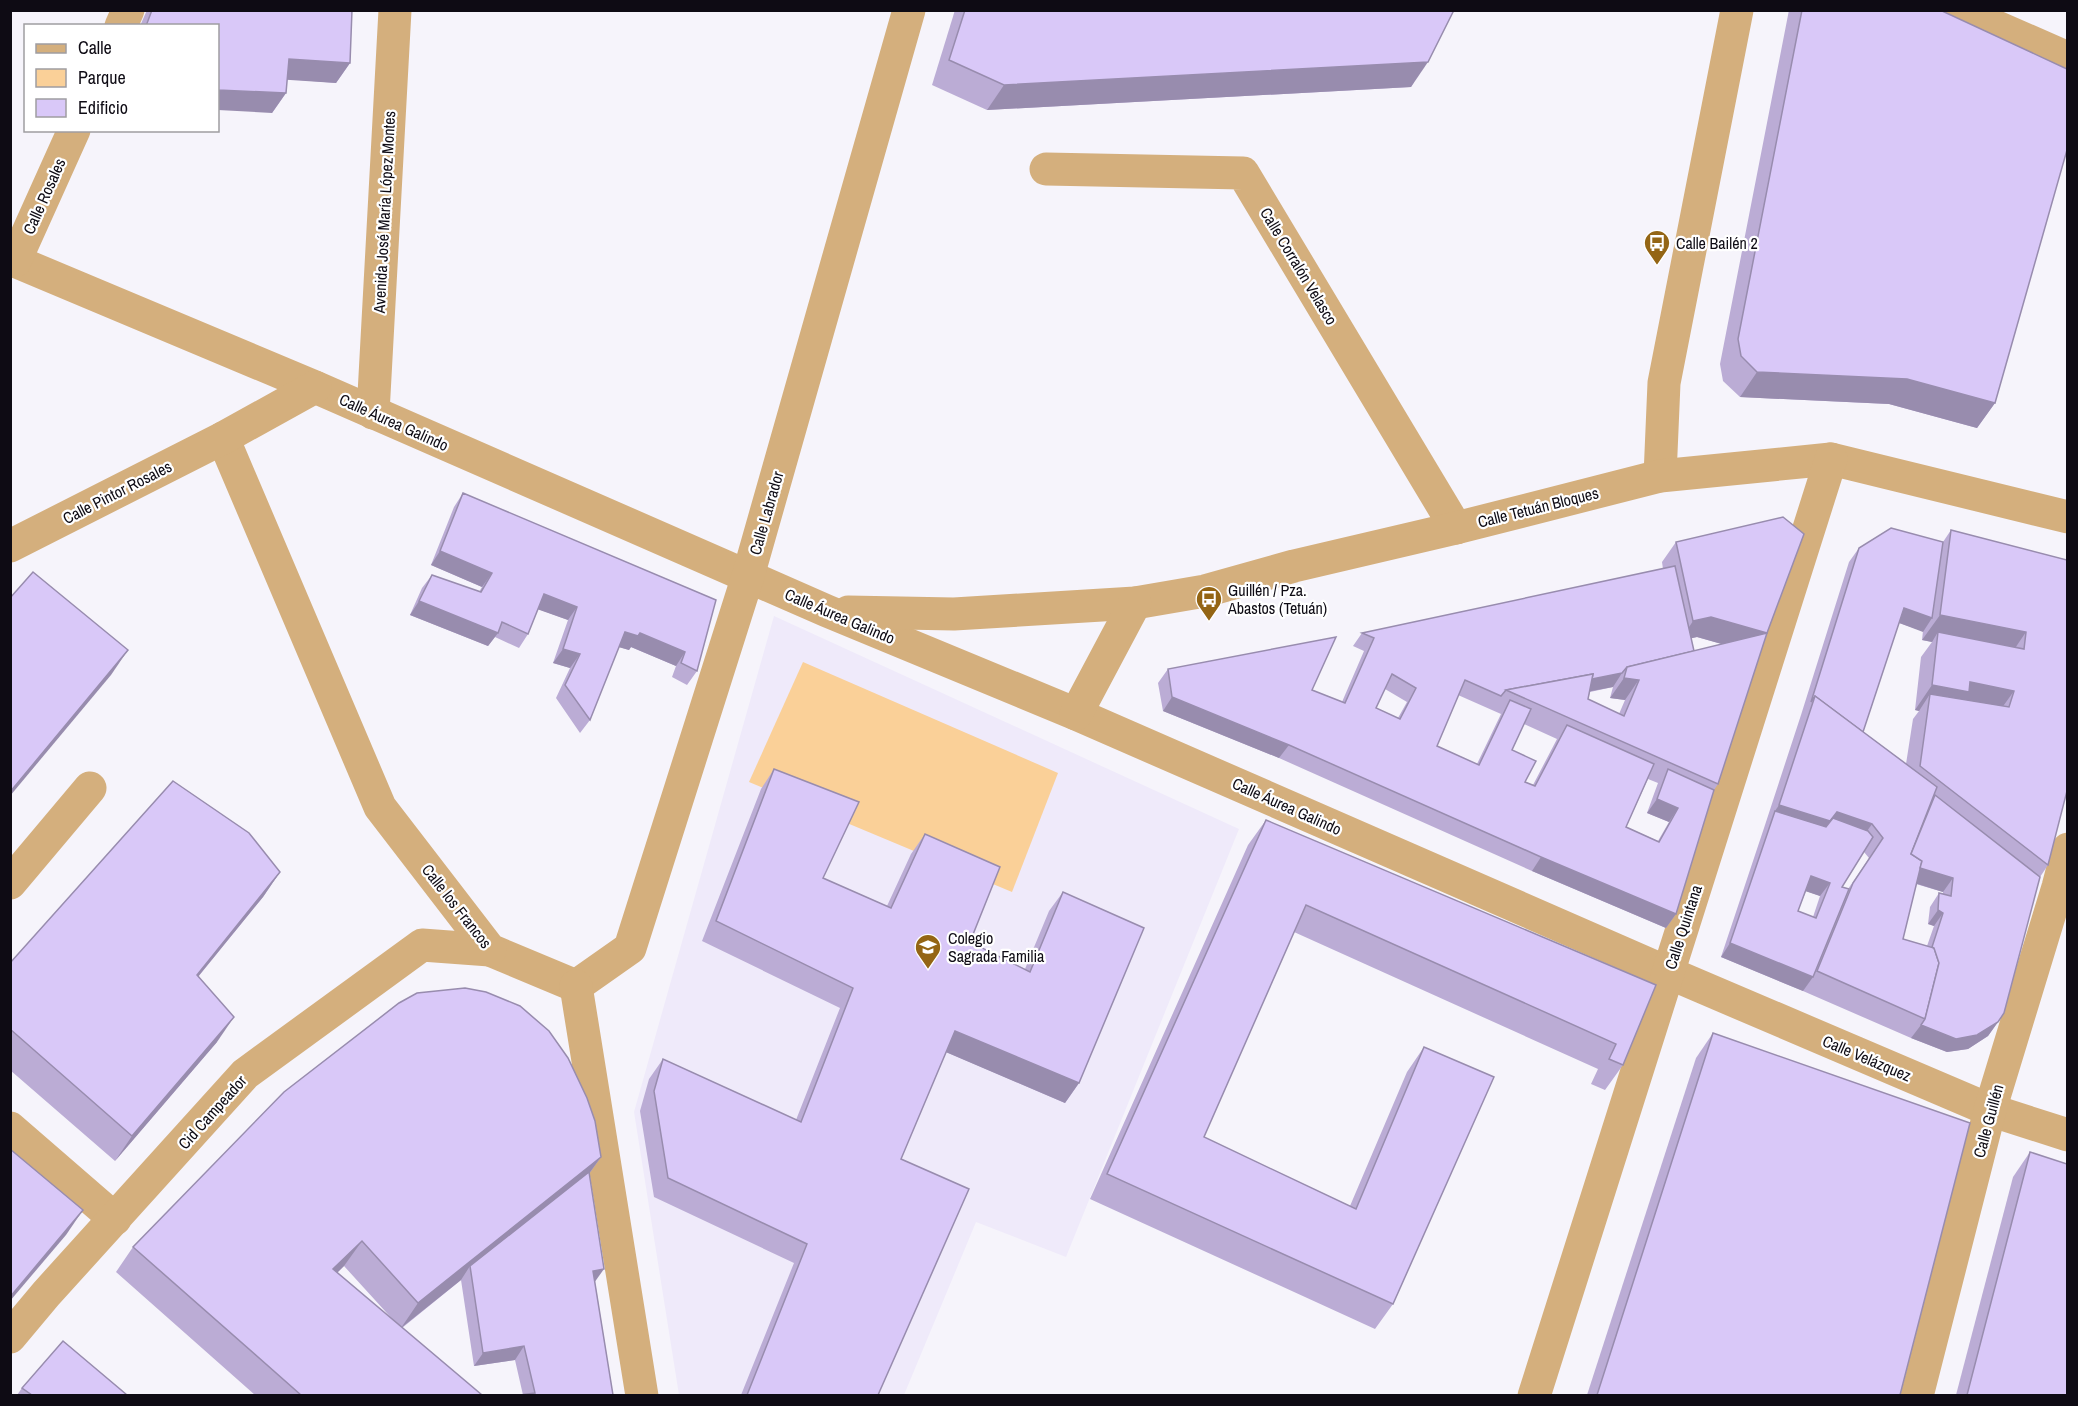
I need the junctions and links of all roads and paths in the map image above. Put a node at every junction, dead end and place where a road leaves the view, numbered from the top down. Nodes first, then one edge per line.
1 (128, 10) edge
2 (395, 10) edge
3 (909, 10) edge
4 (1737, 10) edge
5 (1958, 10) edge
6 (122, 24) edge
7 (2067, 58) edge
8 (73, 132) edge
9 (1046, 169) dead end
10 (13, 260) edge
11 (315, 387) junction
12 (373, 413) junction
13 (223, 438) junction
14 (1831, 459) junction
15 (1660, 476) junction
16 (2067, 517) edge
17 (1456, 528) junction
18 (10, 546) edge
19 (747, 576) junction
20 (1135, 603) junction
21 (827, 611) junction
22 (1076, 714) junction
23 (90, 788) dead end
24 (2067, 849) edge
25 (10, 883) edge
26 (2063, 888) edge
27 (490, 950) junction
28 (1669, 973) junction
29 (576, 986) junction
30 (1990, 1110) junction
31 (10, 1128) edge
32 (2067, 1135) edge
33 (115, 1219) junction
34 (10, 1337) edge
35 (642, 1395) edge
36 (1534, 1395) edge
37 (1917, 1395) edge

1 - 6 street
2 - 12 street, Avenida José María López Montes
3 - 19 street, Calle Labrador
4 - 15 street
5 - 7 street
8 - 10 street, Calle Rosales
9 - 17 street, Calle Corralón Velasco
10 - 11 street, Calle Áurea Galindo
11 - 12 street, Calle Áurea Galindo
11 - 13 street, Calle Pintor Rosales
12 - 19 street, Calle Áurea Galindo
13 - 18 street, Calle Pintor Rosales
13 - 27 street, Calle los Francos
14 - 15 street, Calle Tetuán Bloques
14 - 16 street, Calle Tetuán Bloques
14 - 28 street, Calle Quintana
15 - 17 street, Calle Tetuán Bloques
17 - 20 street, Calle Tetuán Bloques
19 - 21 street, Calle Áurea Galindo
19 - 29 street, Calle Labrador
20 - 21 street, Calle Tetuán Bloques
20 - 22 street
21 - 22 street, Calle Áurea Galindo
22 - 28 street, Calle Áurea Galindo
23 - 25 street
24 - 26 street, Calle Guillén
26 - 30 street, Calle Guillén
27 - 29 street, Calle los Francos
27 - 33 street, Cid Campeador
28 - 30 street, Calle Velázquez
28 - 36 street, Calle Quintana
29 - 35 street
30 - 32 street, Calle Velázquez
30 - 37 street, Calle Guillén
31 - 33 street
33 - 34 street, Cid Campeador

